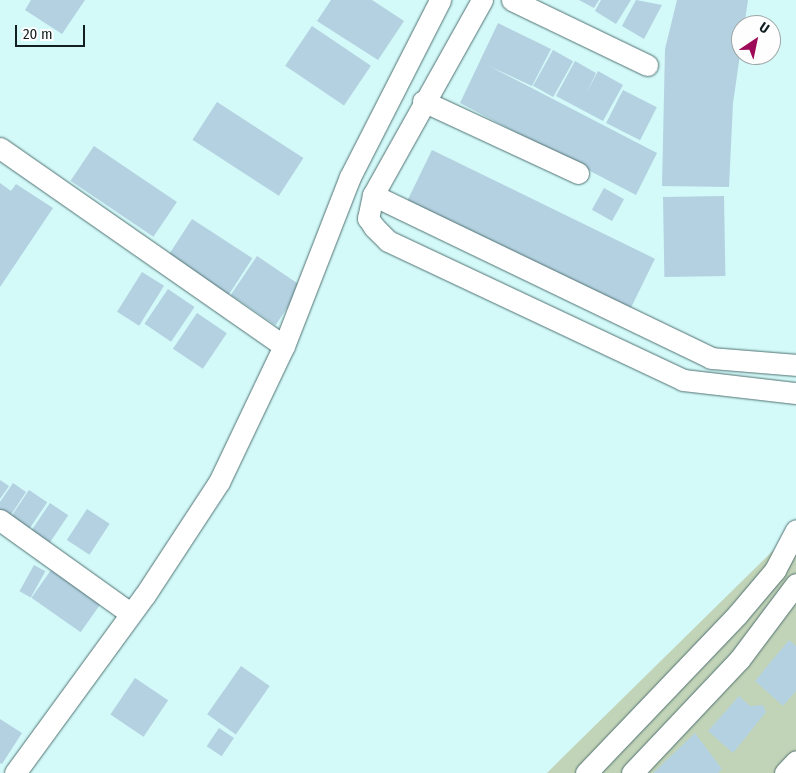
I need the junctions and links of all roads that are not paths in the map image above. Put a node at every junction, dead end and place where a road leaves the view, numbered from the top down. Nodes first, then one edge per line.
1 (440, 0) edge
2 (482, 0) edge
3 (512, 0) edge
4 (647, 65) dead end
5 (423, 101) junction
6 (0, 148) edge
7 (578, 173) dead end
8 (373, 195) junction
9 (284, 346) junction
10 (796, 364) edge
11 (796, 393) edge
12 (0, 520) edge
13 (796, 530) edge
14 (796, 584) edge
15 (130, 613) junction
16 (796, 761) edge
17 (15, 773) edge
18 (586, 773) edge
19 (632, 773) edge
20 (785, 773) edge

1 - 9 street
2 - 5 street
3 - 4 street
5 - 7 street
5 - 8 street
6 - 9 street
8 - 10 street
8 - 11 street
9 - 15 street
12 - 15 street
13 - 18 street
14 - 19 street
15 - 17 street
16 - 20 street

